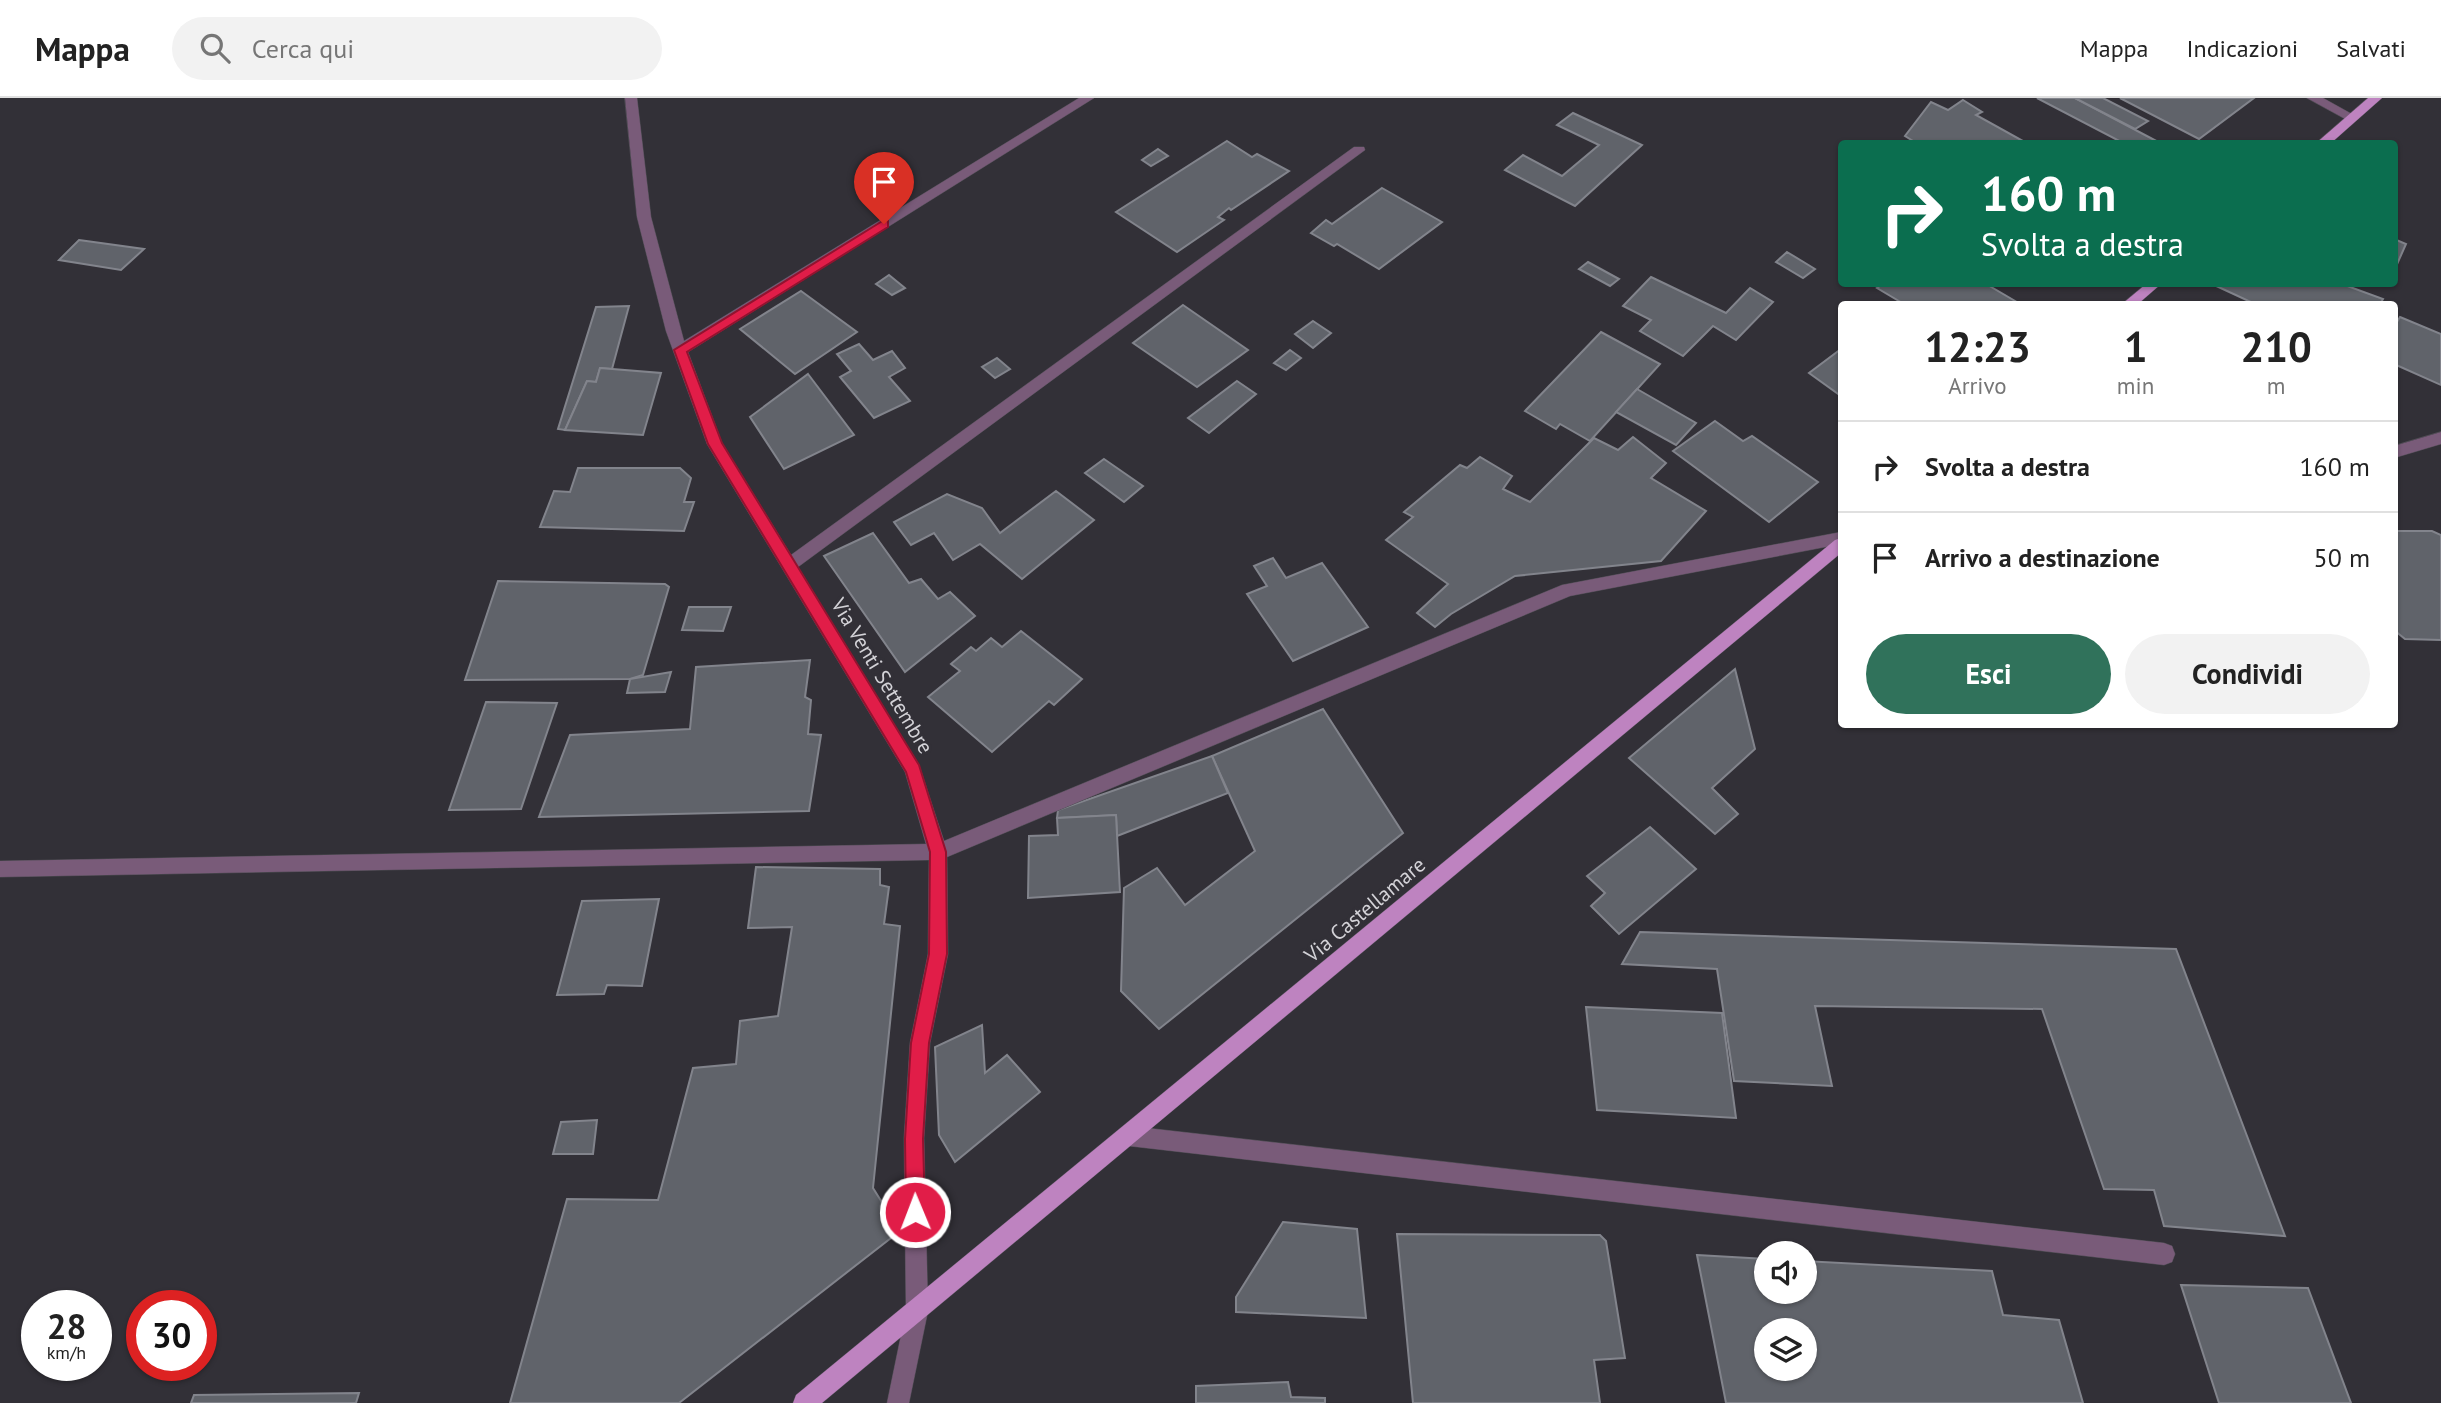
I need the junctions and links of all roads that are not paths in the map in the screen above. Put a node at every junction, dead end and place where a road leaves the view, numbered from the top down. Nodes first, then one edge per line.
1 (631, 98) edge
2 (1088, 98) edge
3 (2313, 98) edge
4 (2376, 98) edge
5 (2353, 118) junction
6 (2327, 140) edge
7 (1359, 150) dead end
8 (2150, 287) edge
9 (2133, 301) edge
10 (680, 350) junction
11 (2441, 438) edge
12 (2398, 451) edge
13 (1838, 539) edge
14 (1838, 546) edge
15 (789, 565) junction
16 (938, 852) junction
17 (0, 869) edge
18 (1129, 1136) junction
19 (2164, 1254) dead end
20 (917, 1311) junction
21 (804, 1403) edge
22 (898, 1403) edge

1 - 10 street, Via Venti Settembre
2 - 10 street
3 - 5 street
4 - 5 main road
5 - 6 main road
7 - 15 street
8 - 9 main road
10 - 15 street, Via Venti Settembre
11 - 12 street
13 - 16 street
14 - 18 main road, Via Castellamare
15 - 16 street, Via Venti Settembre
16 - 17 street
16 - 20 street, Via Venti Settembre
18 - 19 street
18 - 20 main road, Via Castellamare
20 - 21 main road, Via Castellamare
20 - 22 street, Via Venti Settembre

